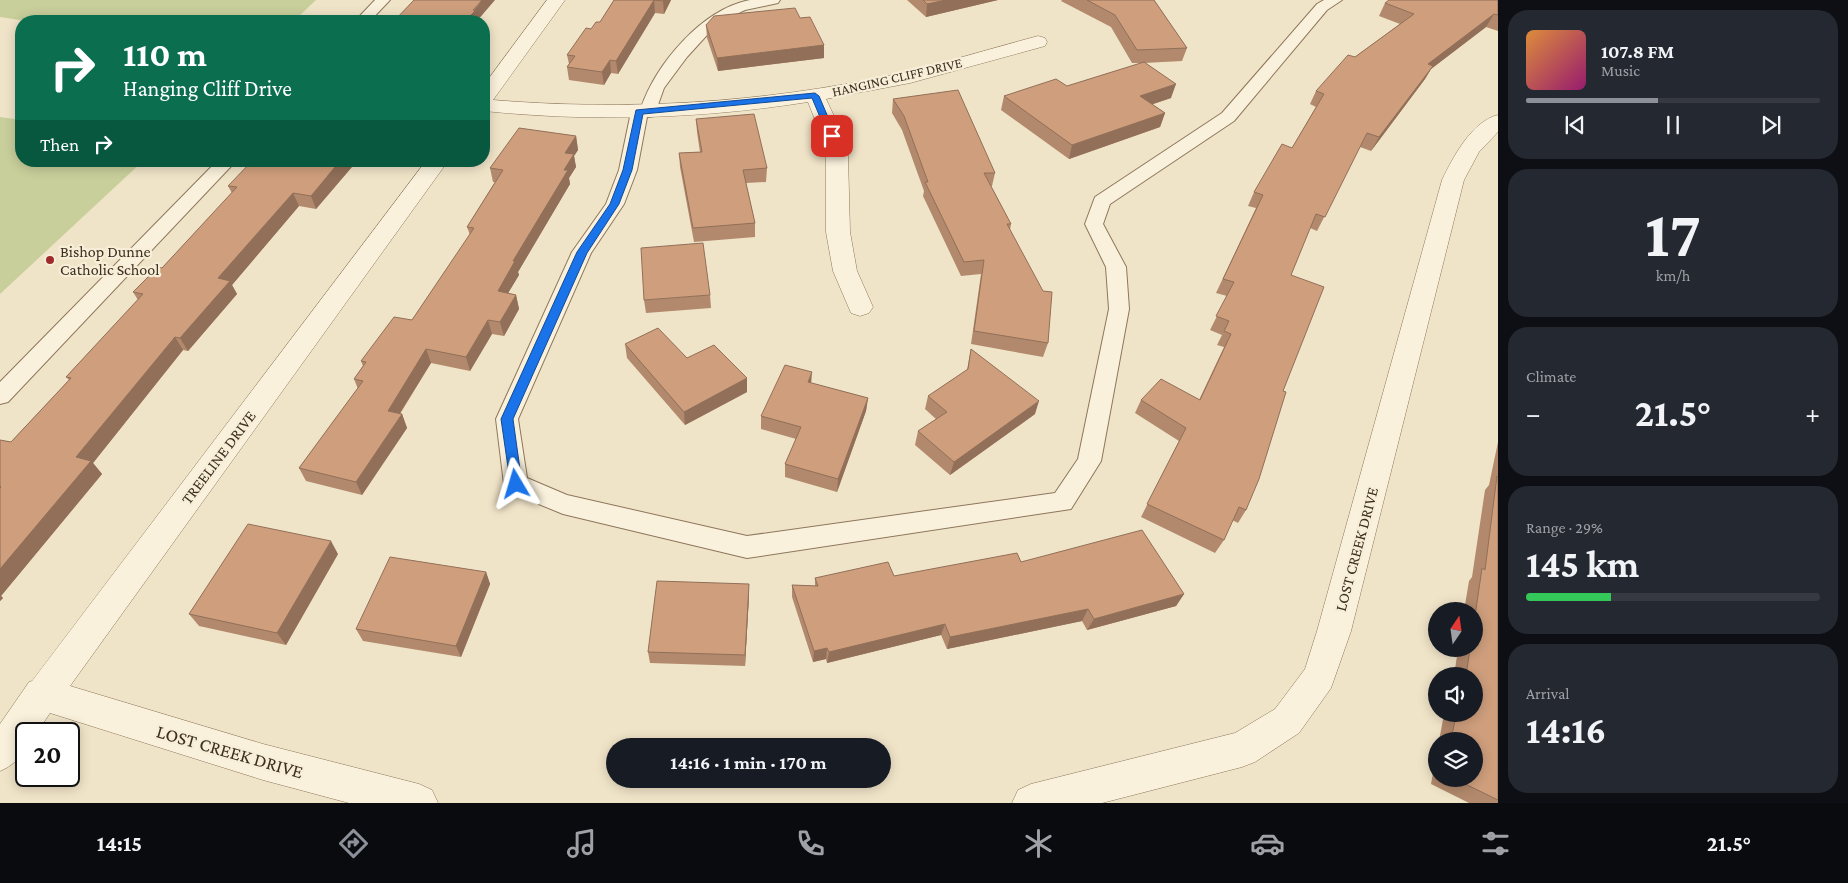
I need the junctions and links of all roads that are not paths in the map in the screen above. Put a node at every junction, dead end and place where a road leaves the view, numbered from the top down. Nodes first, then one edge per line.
1 (383, 0) edge
2 (556, 0) edge
3 (773, 0) edge
4 (1335, 0) edge
5 (368, 15) edge
6 (1038, 42) dead end
7 (490, 90) edge
8 (815, 96) junction
9 (490, 105) edge
10 (643, 112) junction
11 (1498, 121) edge
12 (221, 167) edge
13 (433, 167) edge
14 (860, 307) dead end
15 (0, 396) edge
16 (42, 694) junction
17 (0, 753) edge
18 (419, 803) edge
19 (1031, 803) edge

1 - 5 lane
2 - 7 street
3 - 10 lane
4 - 10 lane
6 - 8 street, HANGING CLIFF DRIVE
8 - 10 street, HANGING CLIFF DRIVE
8 - 14 street
9 - 10 street, HANGING CLIFF DRIVE
11 - 19 street, LOST CREEK DRIVE
12 - 15 lane
13 - 16 street, TREELINE DRIVE
16 - 17 street, TREELINE DRIVE
16 - 18 street, LOST CREEK DRIVE

